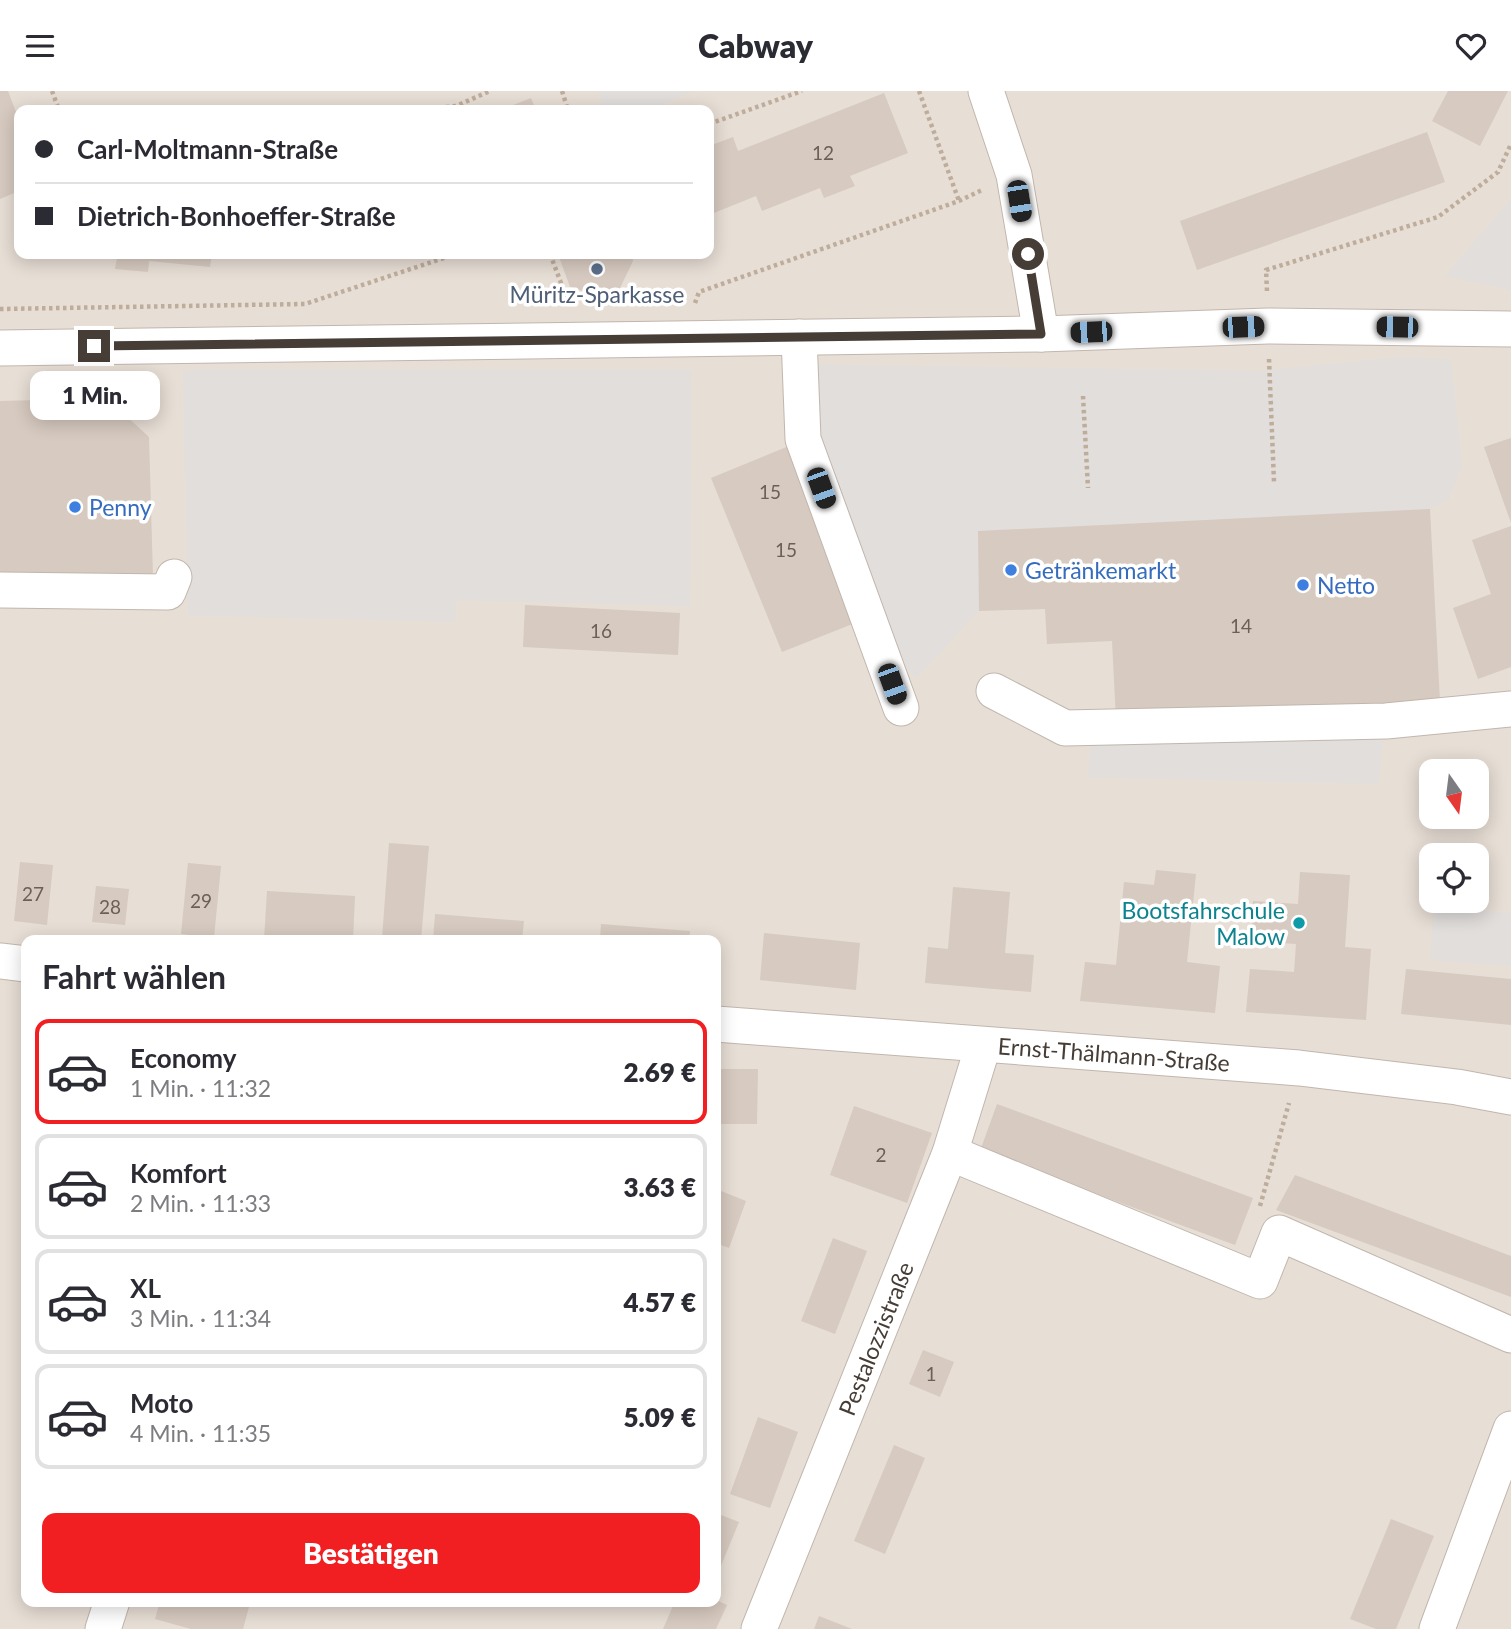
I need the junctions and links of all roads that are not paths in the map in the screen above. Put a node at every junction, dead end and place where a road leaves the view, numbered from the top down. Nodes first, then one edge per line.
1 (986, 91) edge
2 (1511, 330) edge
3 (1041, 334) junction
4 (799, 337) junction
5 (0, 348) edge
6 (174, 577) dead end
7 (0, 590) edge
8 (993, 691) dead end
9 (901, 708) dead end
10 (1511, 709) edge
11 (0, 961) edge
12 (21, 963) edge
13 (721, 1024) edge
14 (983, 1046) junction
15 (1511, 1097) edge
16 (950, 1153) junction
17 (1511, 1335) edge
18 (1511, 1429) edge
19 (110, 1607) edge
20 (103, 1629) edge
21 (759, 1629) edge
22 (1437, 1629) edge

1 - 3 street
2 - 3 street
3 - 4 street
4 - 5 street
4 - 9 street
6 - 7 street
8 - 10 street
11 - 12 street
13 - 14 street, Ernst-Thälmann-Straße
14 - 15 street, Ernst-Thälmann-Straße
14 - 16 street, Pestalozzistraße
16 - 17 street
16 - 21 street, Pestalozzistraße
18 - 22 street
19 - 20 street

